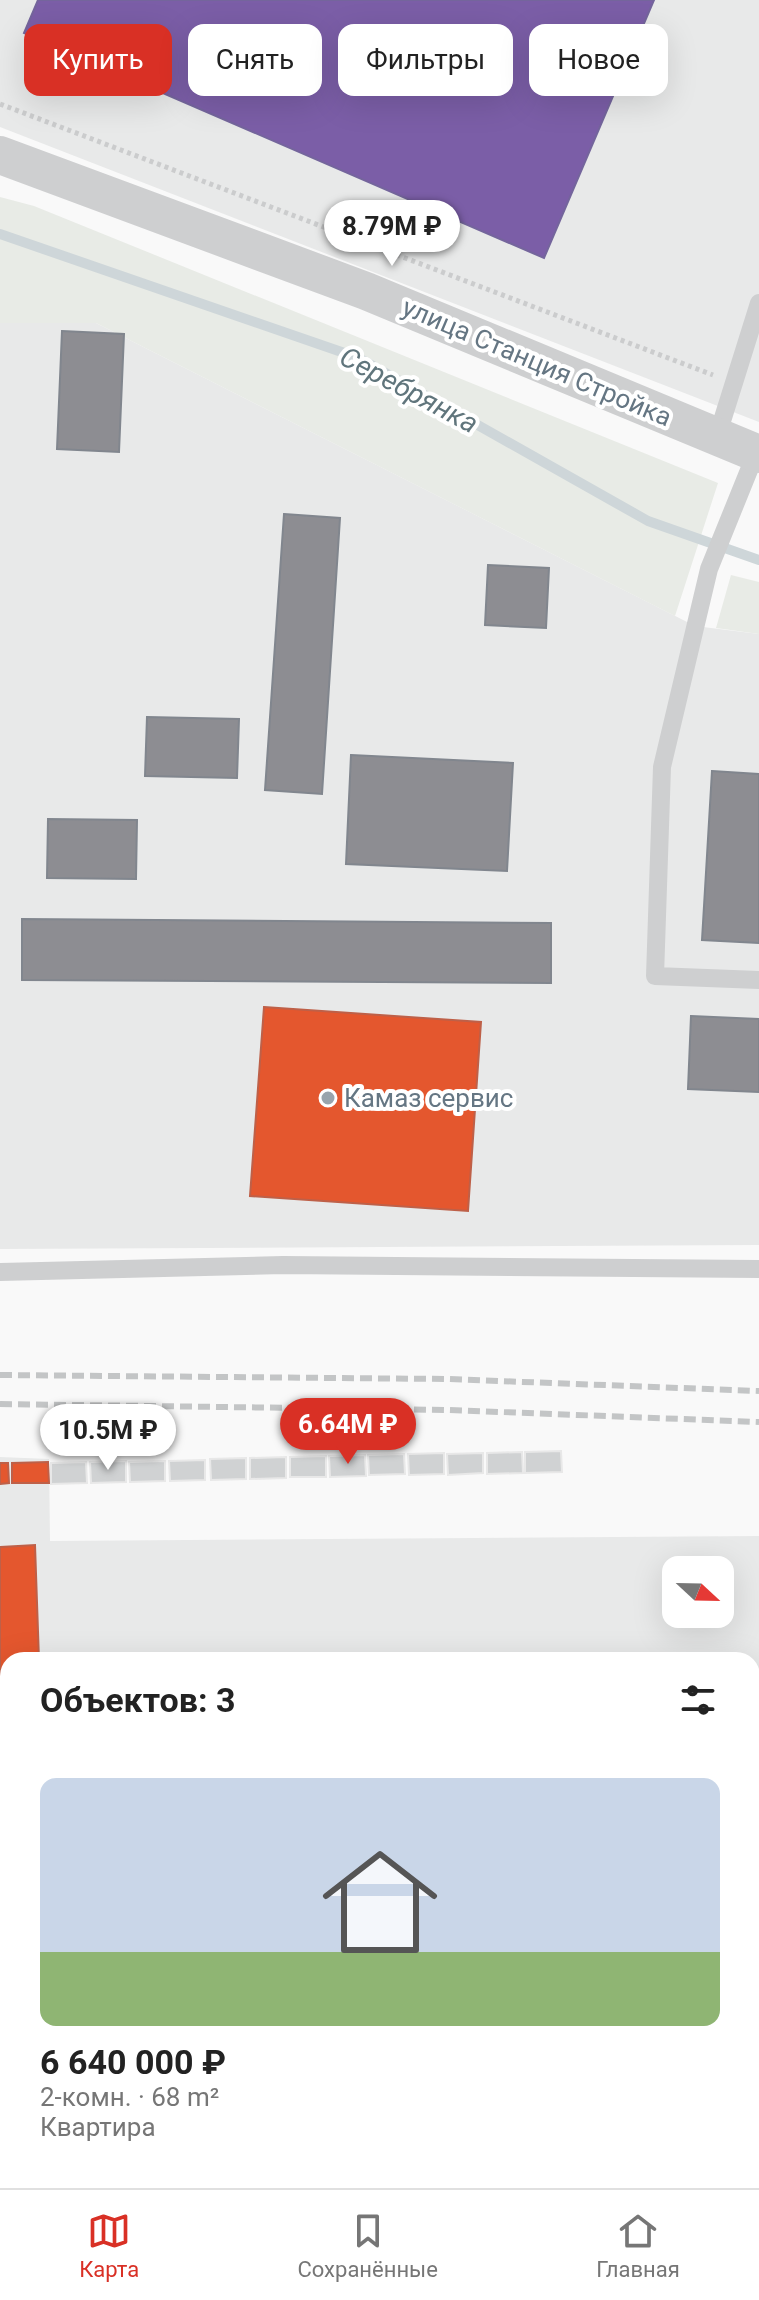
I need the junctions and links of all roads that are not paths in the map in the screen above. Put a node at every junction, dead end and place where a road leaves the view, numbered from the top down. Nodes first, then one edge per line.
1 (0, 155) edge
2 (759, 303) edge
3 (717, 437) junction
4 (757, 454) edge
5 (759, 980) edge
6 (759, 1269) edge
7 (0, 1272) edge

1 - 3 street, улица Станция Стройка
2 - 3 lane
3 - 4 street, улица Станция Стройка
4 - 5 lane
6 - 7 lane

